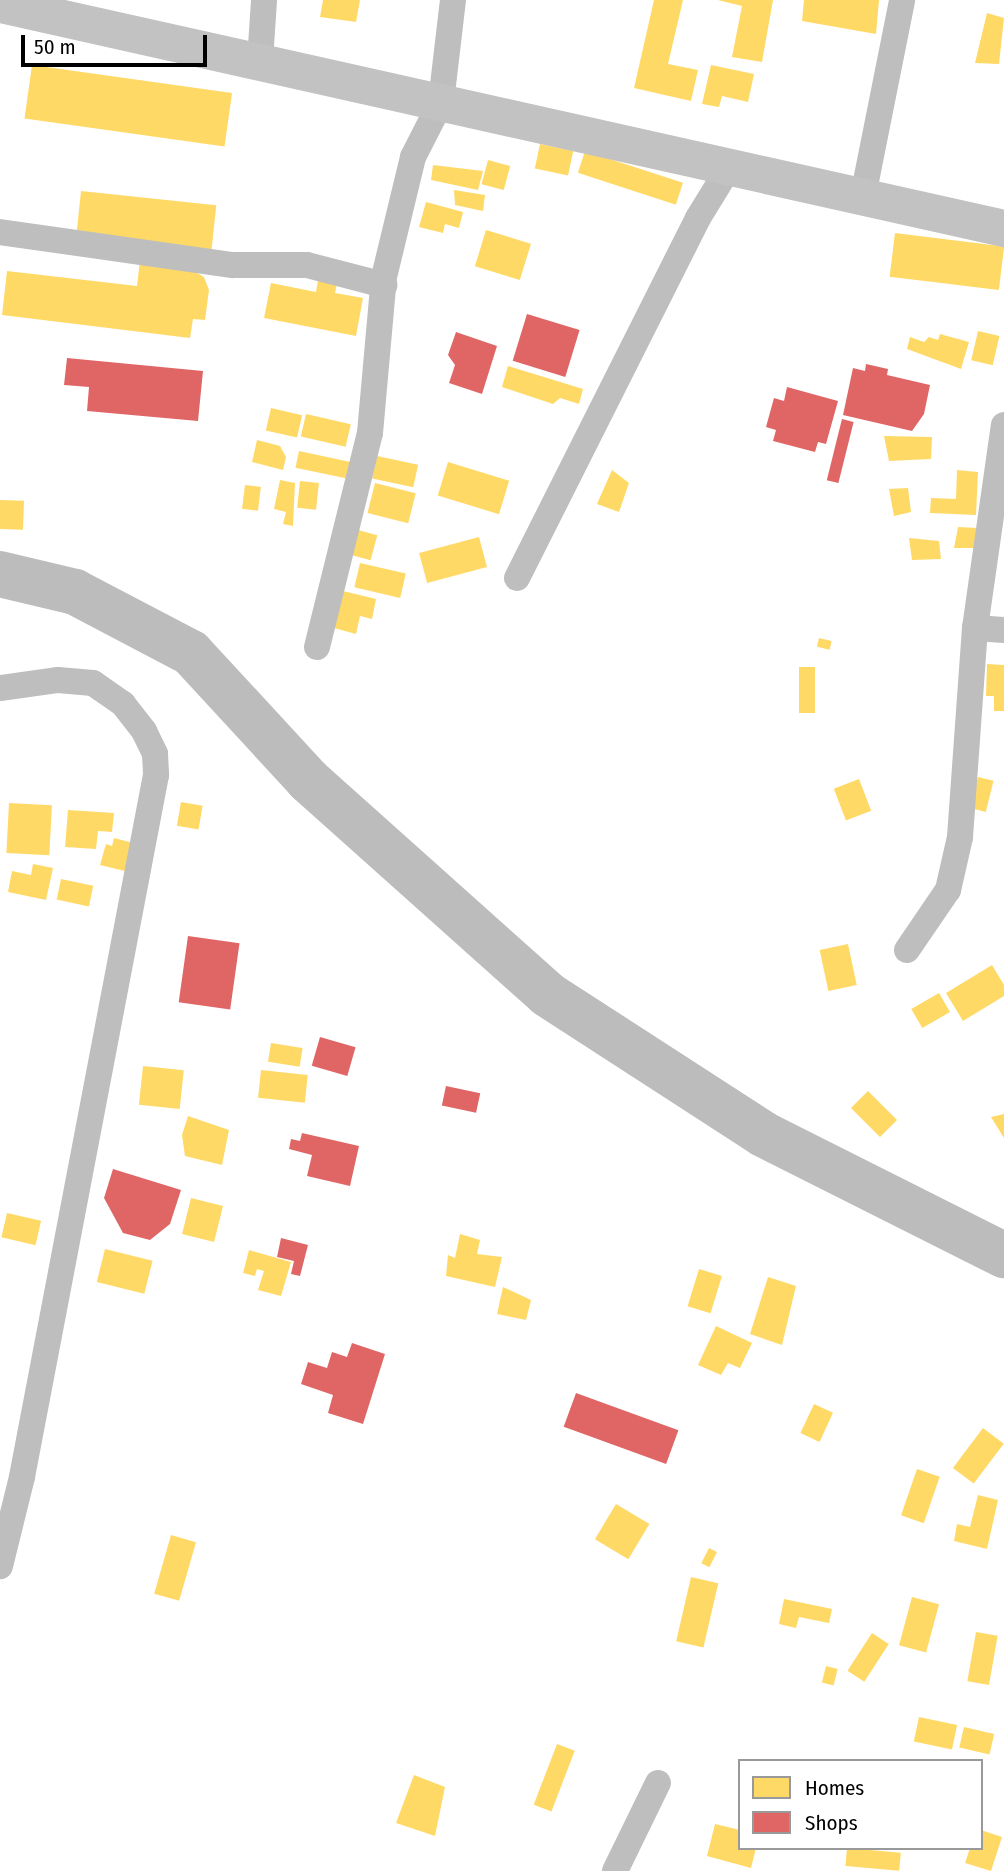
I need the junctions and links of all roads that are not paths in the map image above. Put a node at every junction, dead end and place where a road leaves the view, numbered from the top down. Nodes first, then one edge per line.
1 (264, 0) edge
2 (453, 0) edge
3 (902, 0) edge
4 (0, 4) edge
5 (260, 61) junction
6 (442, 102) junction
7 (730, 166) junction
8 (863, 196) junction
9 (1004, 228) edge
10 (0, 232) edge
11 (384, 285) junction
12 (1004, 425) edge
13 (517, 578) dead end
14 (975, 628) junction
15 (1004, 630) edge
16 (317, 647) dead end
17 (0, 688) edge
18 (906, 950) dead end
19 (0, 1566) edge
20 (658, 1783) dead end
21 (615, 1871) edge

1 - 5 street
2 - 6 street
3 - 8 street
4 - 5 street
5 - 6 street
6 - 7 street
6 - 11 street
7 - 8 street
7 - 13 street
8 - 9 street
10 - 11 street
11 - 16 street
12 - 14 street
14 - 15 street
14 - 18 street
17 - 19 street
20 - 21 street

